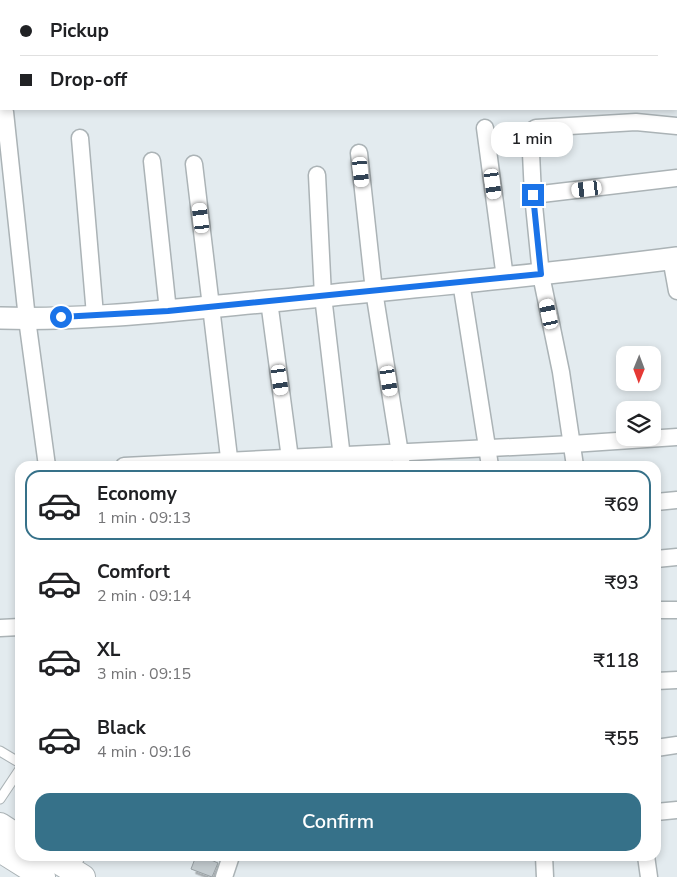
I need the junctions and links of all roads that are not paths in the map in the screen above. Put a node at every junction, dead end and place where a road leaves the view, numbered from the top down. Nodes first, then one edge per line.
1 (6, 112) dead end
2 (677, 126) edge
3 (485, 128) dead end
4 (80, 138) dead end
5 (359, 153) dead end
6 (152, 161) dead end
7 (194, 164) dead end
8 (317, 176) dead end
9 (677, 178) edge
10 (533, 195) junction
11 (674, 258) edge
12 (541, 274) junction
13 (506, 278) junction
14 (460, 282) junction
15 (374, 291) junction
16 (677, 291) edge
17 (323, 296) junction
18 (268, 301) junction
19 (212, 306) junction
20 (168, 311) junction
21 (95, 315) junction
22 (0, 318) edge
23 (27, 319) junction
24 (677, 437) edge
25 (572, 444) junction
26 (488, 448) junction
27 (401, 460) edge
28 (46, 461) edge
29 (230, 461) edge
30 (291, 461) edge
31 (343, 461) edge
32 (489, 461) edge
33 (574, 461) edge
34 (677, 500) edge
35 (661, 502) edge
36 (677, 557) edge
37 (661, 558) edge
38 (661, 610) edge
39 (677, 610) edge
40 (15, 627) edge
41 (0, 628) edge
42 (677, 680) edge
43 (661, 681) edge
44 (677, 745) edge
45 (661, 747) edge
46 (0, 751) edge
47 (15, 760) edge
48 (15, 776) edge
49 (0, 799) edge
50 (677, 810) edge
51 (661, 812) edge
52 (0, 825) edge
53 (15, 835) edge
54 (0, 850) edge
55 (15, 859) edge
56 (18, 861) edge
57 (59, 861) edge
58 (229, 861) edge
59 (544, 861) edge
60 (647, 861) edge
61 (76, 870) edge
62 (43, 877) edge
63 (224, 877) edge
64 (545, 877) edge
65 (649, 877) edge

1 - 23 street
2 - 10 street
3 - 13 street
4 - 21 street
5 - 15 street
6 - 20 street
7 - 19 street
8 - 17 street
9 - 10 street
10 - 12 street
11 - 12 street
11 - 16 street
12 - 13 street
12 - 25 street
13 - 14 street
14 - 15 street
14 - 26 street
15 - 17 street
15 - 27 street
17 - 18 street
17 - 31 street
18 - 19 street
18 - 30 street
19 - 20 street
19 - 29 street
20 - 21 street
21 - 23 street
22 - 23 street
23 - 28 street
24 - 25 street
25 - 26 street
25 - 33 street
26 - 27 street
26 - 32 street
27 - 31 street
34 - 35 street
36 - 37 street
38 - 39 street
40 - 41 street
42 - 43 street
44 - 45 street
46 - 47 lane
48 - 49 lane
50 - 51 street
52 - 53 main road
54 - 55 main road
56 - 62 main road
57 - 61 main road
58 - 63 street
59 - 64 street
60 - 65 street

